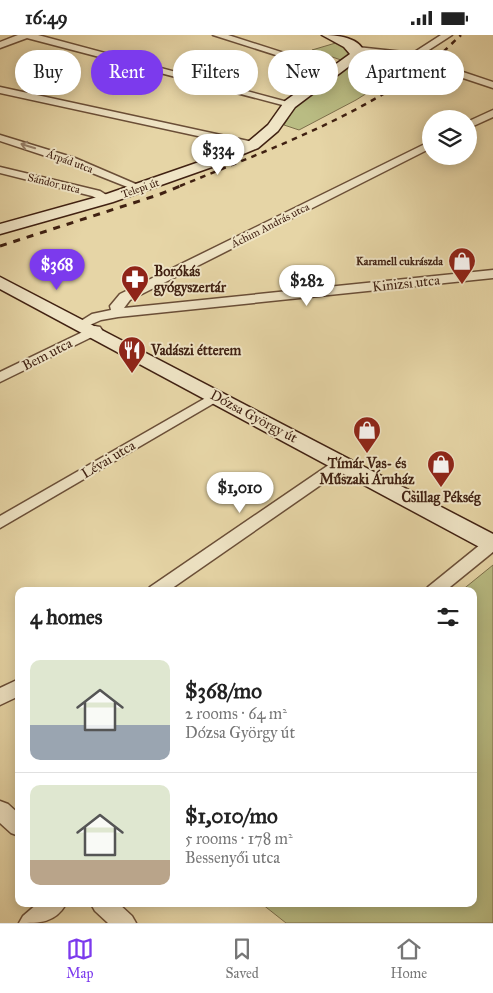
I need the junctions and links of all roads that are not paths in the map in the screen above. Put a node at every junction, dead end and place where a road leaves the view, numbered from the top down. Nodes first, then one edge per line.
1 (26, 35) edge
2 (218, 35) edge
3 (447, 35) edge
4 (333, 37) edge
5 (0, 45) edge
6 (268, 50) edge
7 (357, 50) edge
8 (424, 50) edge
9 (464, 75) edge
10 (493, 85) edge
11 (0, 90) edge
12 (301, 95) edge
13 (290, 103) junction
14 (493, 113) edge
15 (477, 121) edge
16 (0, 138) edge
17 (253, 145) junction
18 (422, 148) edge
19 (0, 170) edge
20 (139, 188) junction
21 (106, 199) junction
22 (17, 225) junction
23 (0, 229) edge
24 (0, 234) edge
25 (493, 274) edge
26 (5, 282) edge
27 (118, 313) junction
28 (89, 327) junction
29 (0, 378) edge
30 (216, 396) junction
31 (342, 463) junction
32 (0, 523) edge
33 (492, 544) edge
34 (162, 587) edge
35 (439, 587) edge
36 (15, 689) edge
37 (0, 699) edge
38 (0, 810) edge
39 (15, 823) edge
40 (50, 907) edge
41 (105, 907) edge
42 (31, 923) edge
43 (124, 923) edge

1 - 5 street
1 - 13 street
2 - 6 street
3 - 8 street
4 - 7 main road
9 - 10 street
11 - 17 street
12 - 13 main road, Telepi út
13 - 17 main road, Telepi út
14 - 15 street
20 -> 16 street, Árpád utca
17 - 20 main road, Telepi út
18 - 27 street, Áchim András utca
19 - 21 street, Sándor utca
20 - 21 main road, Telepi út
21 - 22 main road, Telepi út
22 - 23 main road, Telepi út
22 - 24 main road
25 - 27 street, Kinizsi utca
26 - 28 main road, Dózsa György út
27 - 28 street, Kinizsi utca
28 - 29 street, Bem utca
28 - 30 main road, Dózsa György út
30 - 31 main road, Dózsa György út
30 - 32 street, Lévai utca
31 - 33 main road, Dózsa György út
31 - 34 street
33 - 35 street
36 - 37 street
38 - 39 street
40 - 42 street
41 - 43 street

